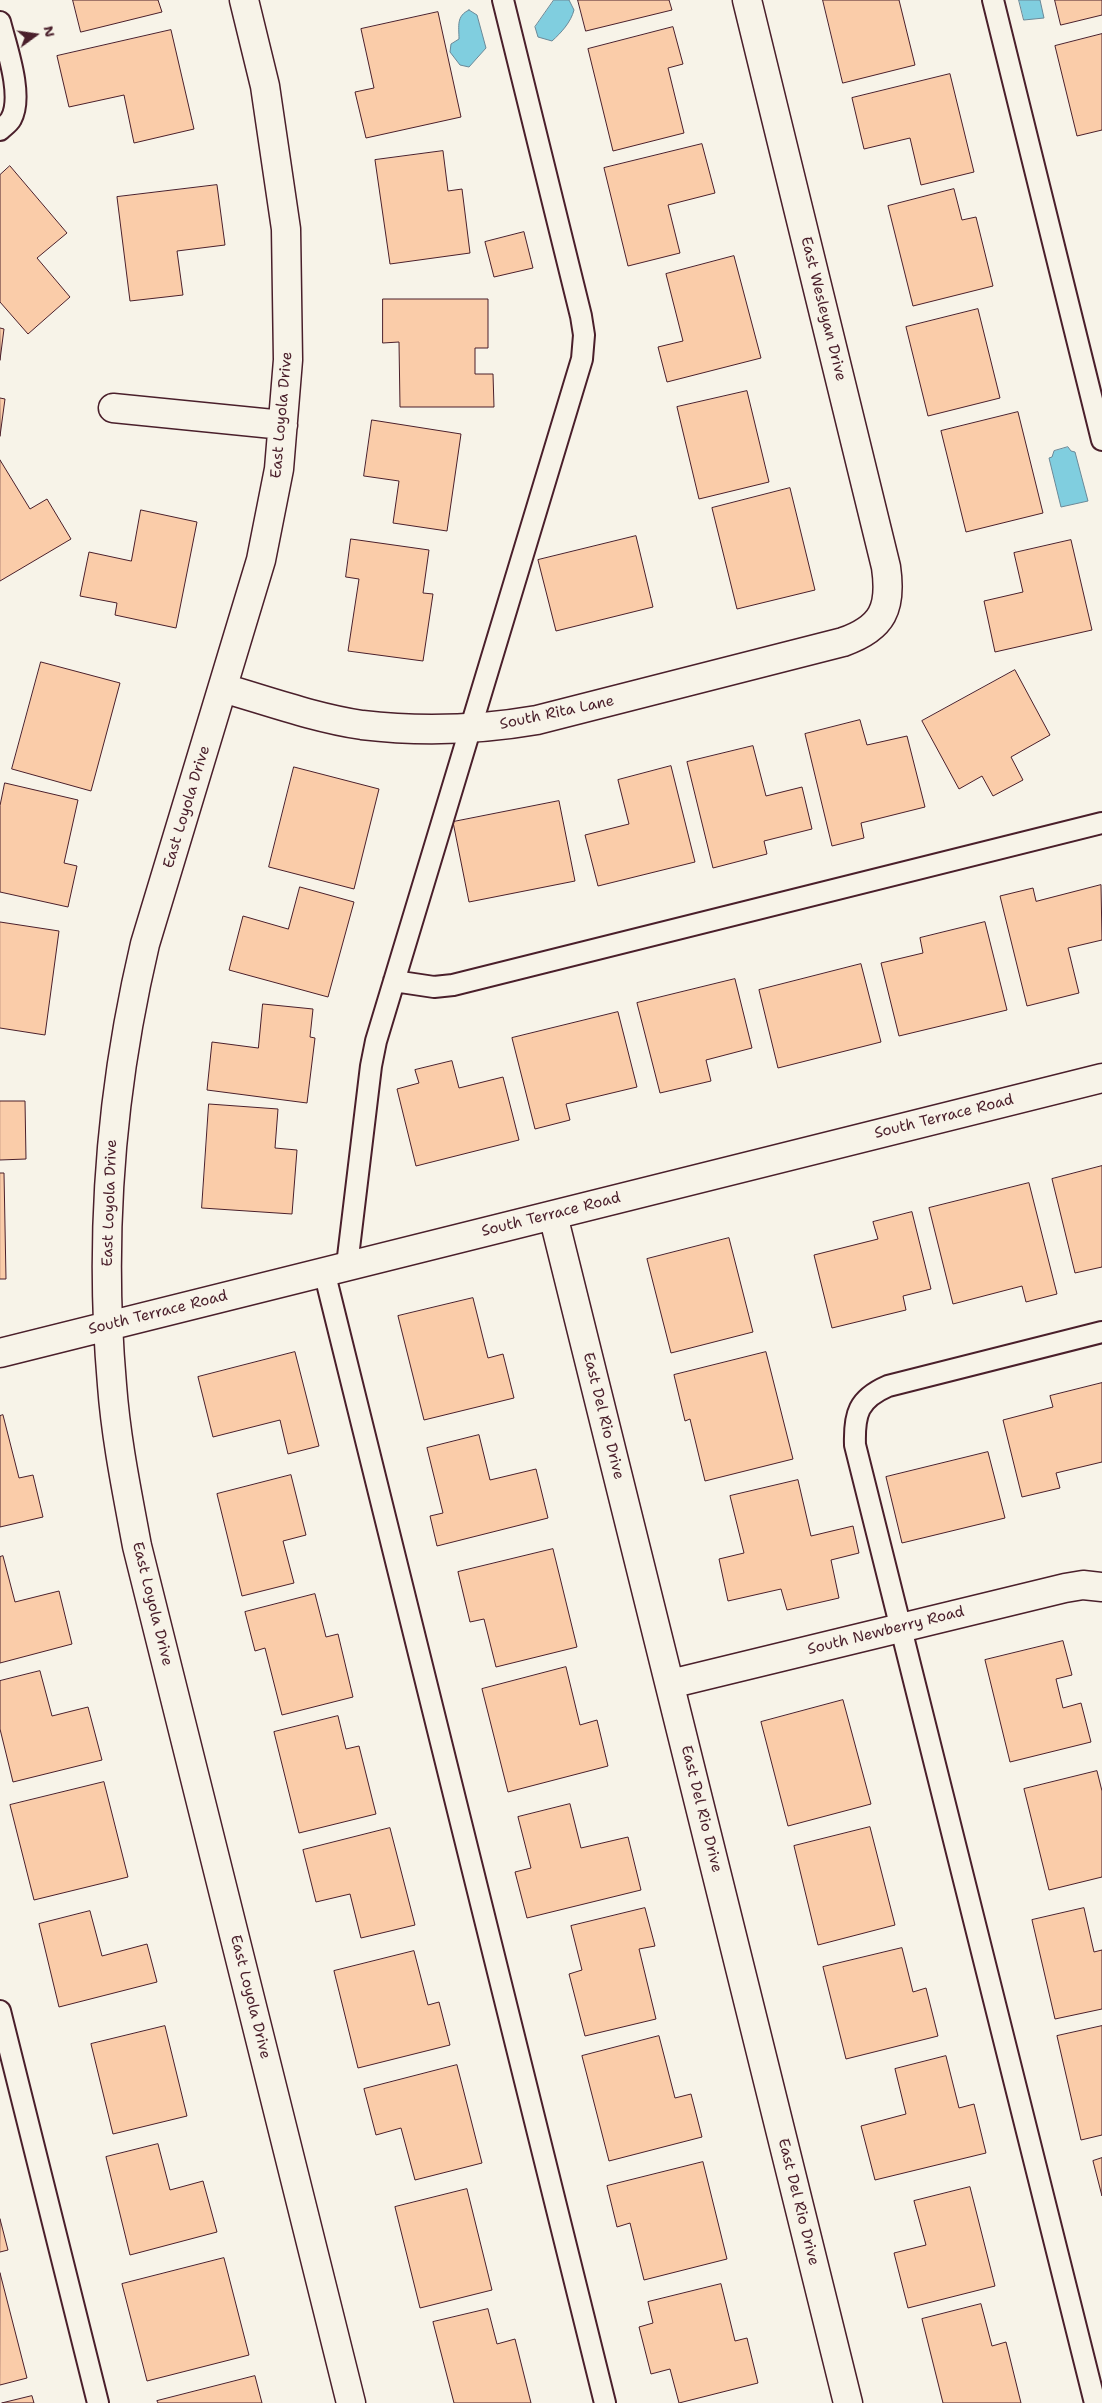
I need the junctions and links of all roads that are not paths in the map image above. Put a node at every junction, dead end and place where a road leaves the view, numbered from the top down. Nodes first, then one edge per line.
1 (244, 0) edge
2 (503, 0) edge
3 (747, 0) edge
4 (993, 0) edge
5 (0, 22) edge
6 (0, 130) edge
7 (113, 408) dead end
8 (283, 425) junction
9 (1102, 440) edge
10 (882, 617) joint
11 (223, 688) junction
12 (472, 729) junction
13 (1102, 823) edge
14 (394, 981) junction
15 (1102, 1078) edge
16 (553, 1214) junction
17 (336, 1268) junction
18 (108, 1325) junction
19 (1102, 1332) edge
20 (0, 1353) edge
21 (1102, 1587) edge
22 (901, 1628) junction
23 (670, 1684) junction
24 (0, 2011) edge
25 (98, 2403) edge
26 (351, 2403) edge
27 (605, 2403) edge
28 (848, 2403) edge
29 (1095, 2403) edge

1 - 8 street, East Loyola Drive
2 - 12 lane
3 - 10 street, East Wesleyan Drive
4 - 9 lane
5 - 6 lane
7 - 8 street
8 - 11 street, East Loyola Drive
10 - 12 street, South Rita Lane
11 - 12 street, South Rita Lane
11 - 18 street, East Loyola Drive
12 - 14 lane
13 - 14 lane
14 - 17 lane
15 - 16 street, South Terrace Road
16 - 17 street, South Terrace Road
16 - 23 street, East Del Rio Drive
17 - 18 street, South Terrace Road
17 - 27 lane
18 - 20 street, South Terrace Road
18 - 26 street, East Loyola Drive
19 - 22 lane
21 - 22 street, South Newberry Road
22 - 23 street, South Newberry Road
22 - 29 lane
23 - 28 street, East Del Rio Drive
24 - 25 lane

